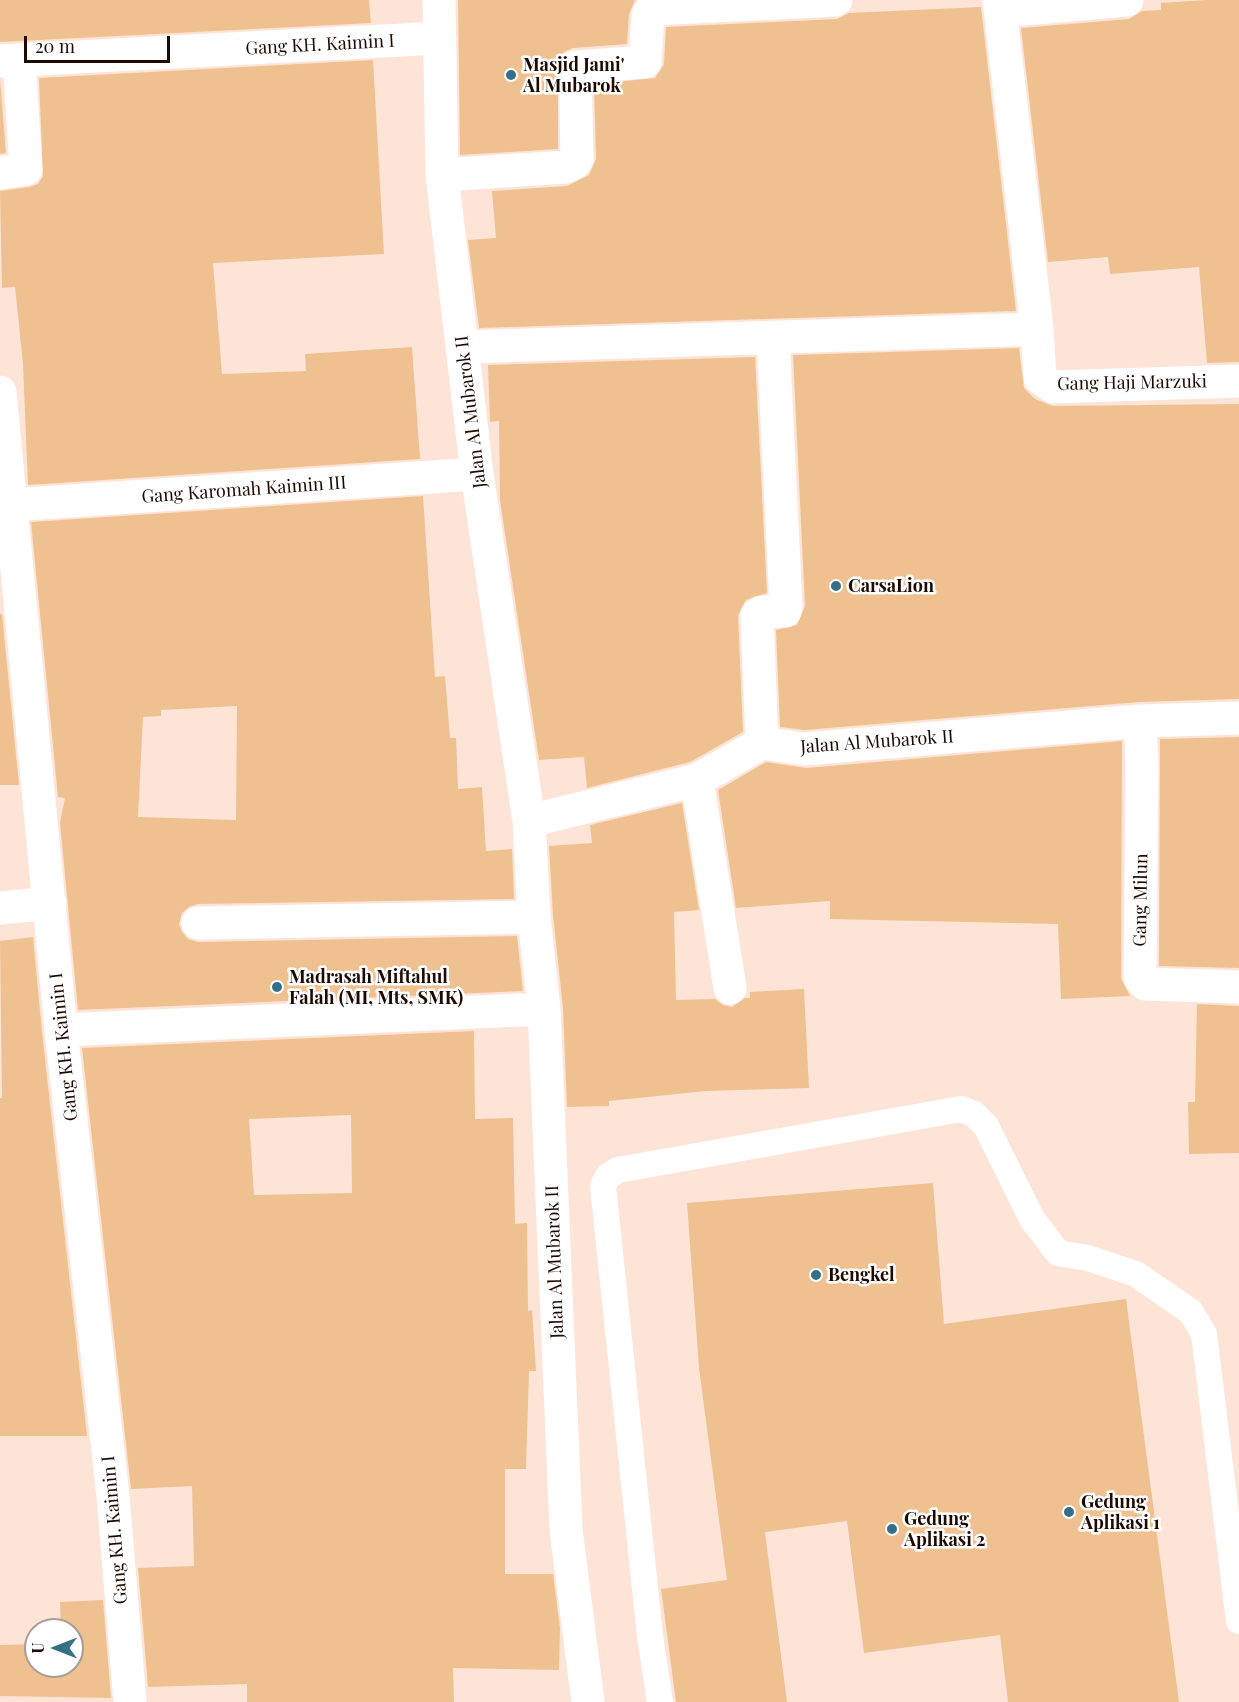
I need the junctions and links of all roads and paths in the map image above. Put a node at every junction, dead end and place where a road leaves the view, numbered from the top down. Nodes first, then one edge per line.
1 (439, 0) edge
2 (836, 0) edge
3 (1127, 0) edge
4 (1000, 5) edge
5 (440, 38) junction
6 (10, 61) edge
7 (0, 173) edge
8 (442, 175) junction
9 (1037, 329) junction
10 (774, 339) junction
11 (464, 347) junction
12 (1239, 381) edge
13 (0, 392) edge
14 (477, 474) junction
15 (10, 505) junction
16 (9, 596) edge
17 (1239, 718) edge
18 (1140, 721) junction
19 (762, 743) junction
20 (697, 780) junction
21 (529, 821) junction
22 (50, 903) junction
23 (0, 908) edge
24 (534, 916) junction
25 (198, 923) dead end
26 (1239, 987) edge
27 (730, 988) dead end
28 (544, 1009) junction
29 (61, 1030) junction
30 (1239, 1621) edge
31 (130, 1702) edge
32 (588, 1702) edge
33 (660, 1702) edge

1 - 5 street, Jalan Al Mubarok II
2 - 8 street
3 - 4 street
4 - 9 street, Gang Haji Marzuki
5 - 6 street, Gang KH. Kaimin I
5 - 8 street, Jalan Al Mubarok II
6 - 7 street, Gang KH. Kaimin I
8 - 11 street, Jalan Al Mubarok II
9 - 10 street
9 - 12 street, Gang Haji Marzuki
10 - 11 street
10 - 19 street
11 - 14 street, Jalan Al Mubarok II
13 - 15 street, Gang KH. Kaimin I
14 - 15 street, Gang Karomah Kaimin III
14 - 21 street, Jalan Al Mubarok II
15 - 16 street, Gang KH. Kaimin I
16 - 22 street, Gang KH. Kaimin I
17 - 18 street, Jalan Al Mubarok II
18 - 19 street, Jalan Al Mubarok II
18 - 26 street, Gang Milun
19 - 20 street
20 - 21 street
20 - 27 street
21 - 24 street, Jalan Al Mubarok II
22 - 23 street
22 - 29 street, Gang KH. Kaimin I
24 - 25 street
24 - 28 street, Jalan Al Mubarok II
28 - 29 street
28 - 32 street, Jalan Al Mubarok II
29 - 31 street, Gang KH. Kaimin I
30 - 33 lane

